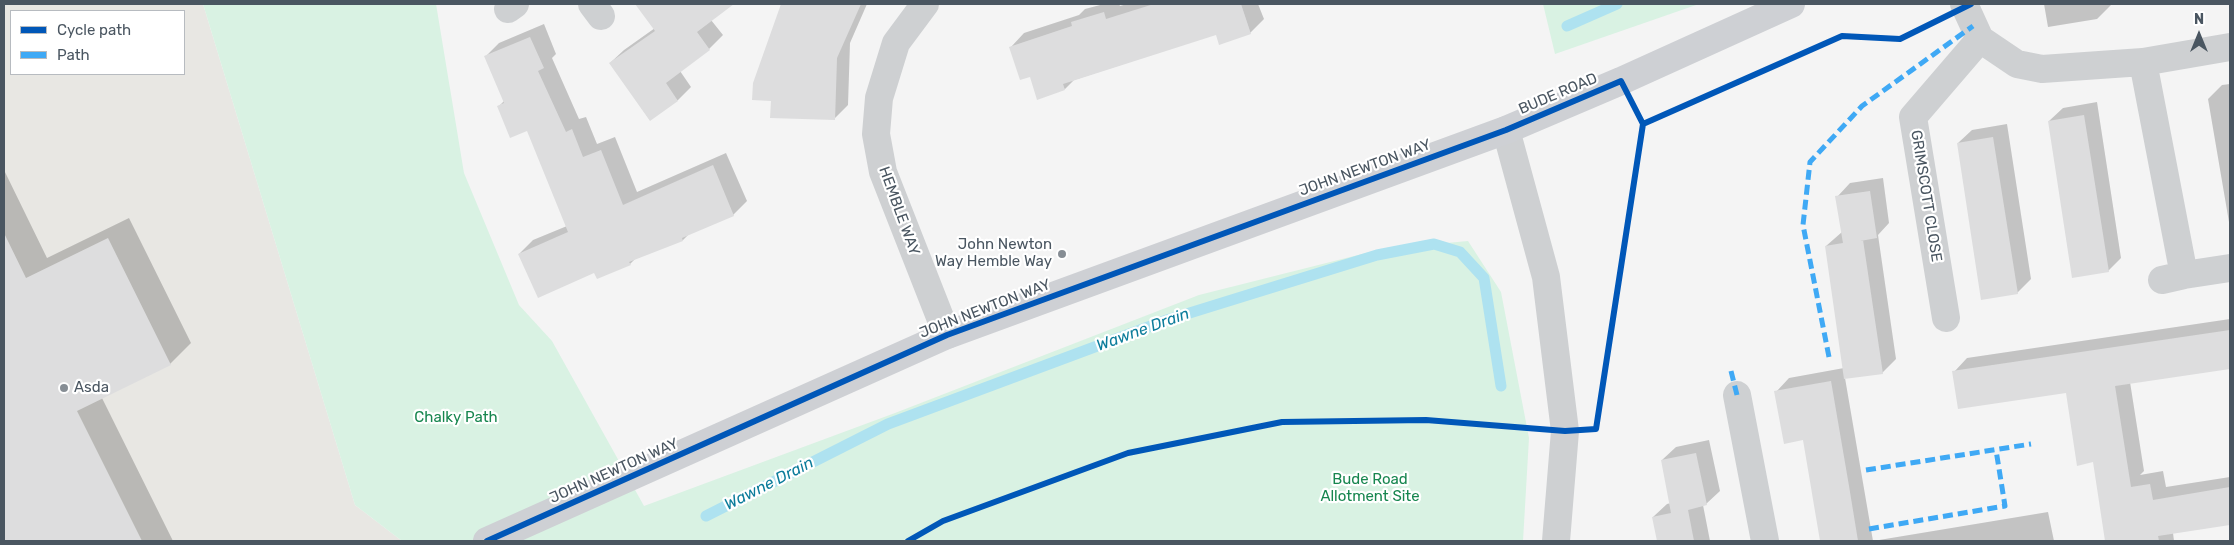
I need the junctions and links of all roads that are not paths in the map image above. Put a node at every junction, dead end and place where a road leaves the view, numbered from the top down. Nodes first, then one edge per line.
1 (924, 4) edge
2 (1791, 4) edge
3 (1964, 4) edge
4 (1980, 39) junction
5 (2230, 47) edge
6 (2143, 62) junction
7 (1506, 130) junction
8 (2230, 268) edge
9 (1946, 318) dead end
10 (946, 335) junction
11 (1737, 396) dead end
12 (487, 541) edge
13 (1556, 541) edge
14 (1765, 541) edge

1 - 10 street, HEMBLE WAY
2 - 7 street, BUDE ROAD
3 - 4 street
4 - 6 street
4 - 9 street, GRIMSCOTT CLOSE
5 - 6 street
6 - 8 street
7 - 10 street, JOHN NEWTON WAY
7 - 13 street, BUDE ROAD
10 - 12 street, JOHN NEWTON WAY
11 - 14 street

